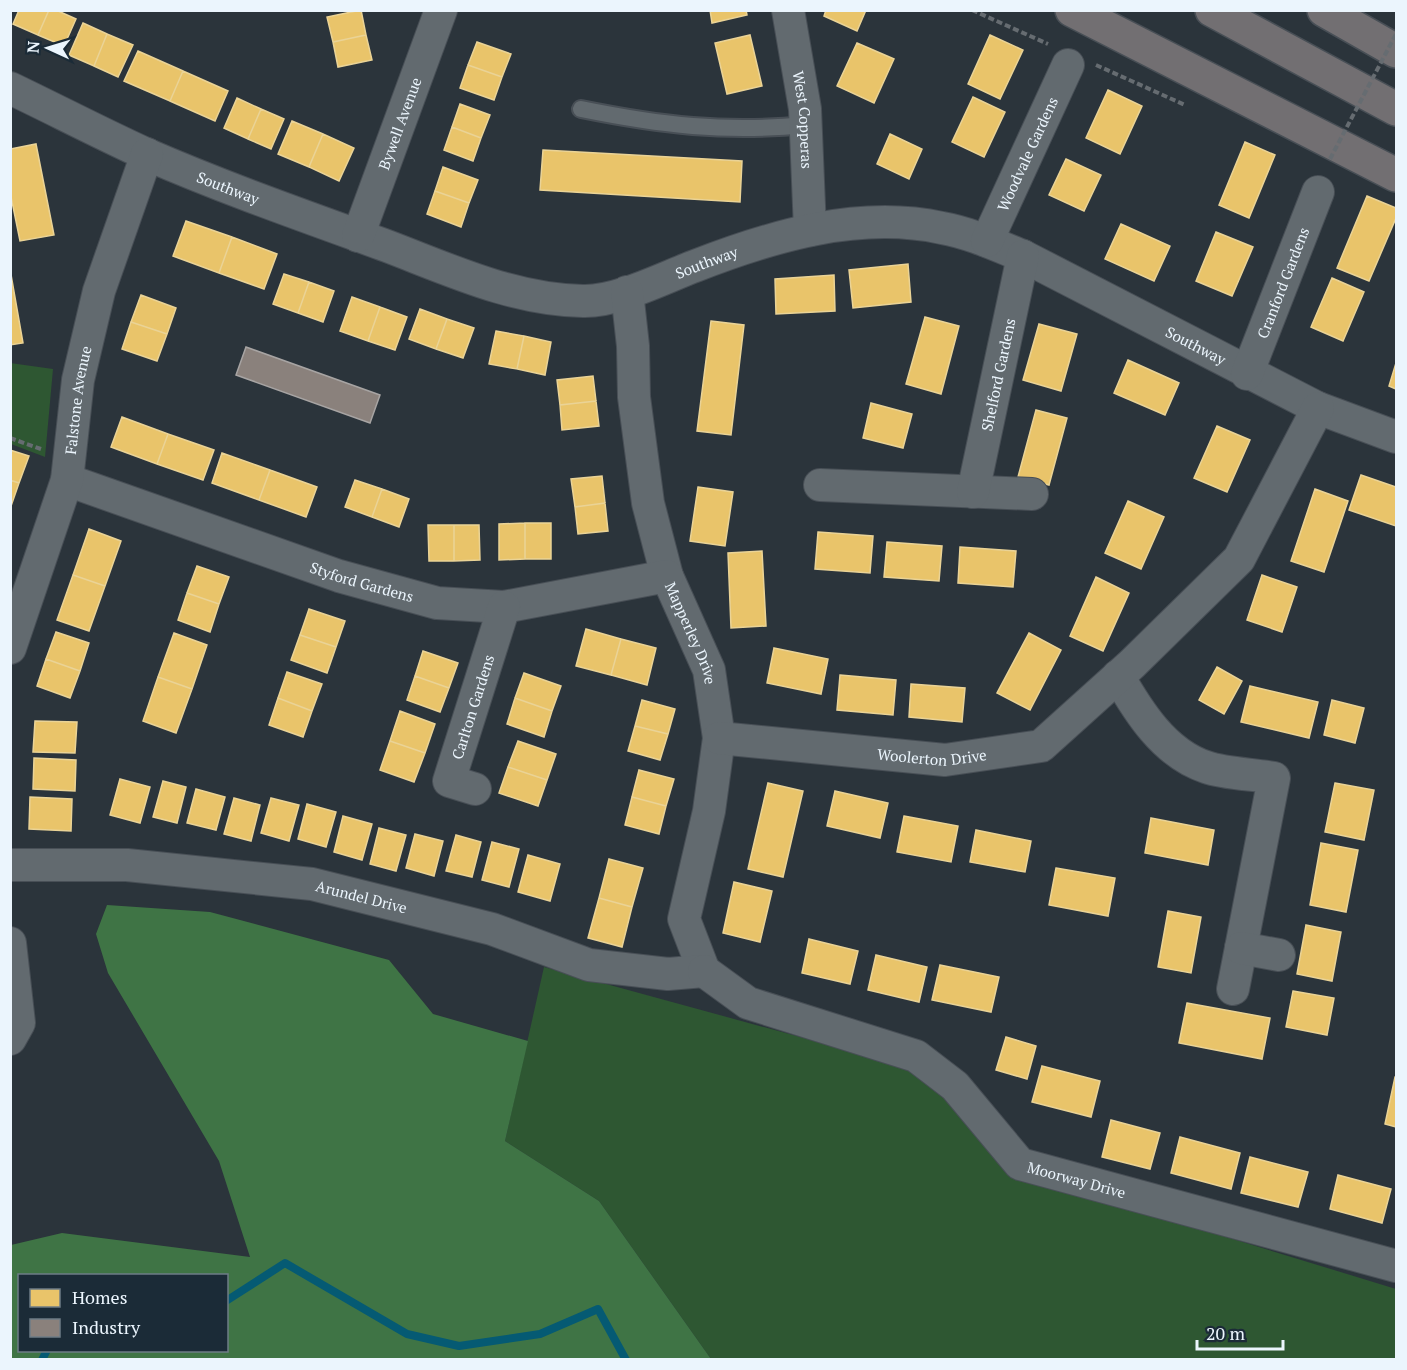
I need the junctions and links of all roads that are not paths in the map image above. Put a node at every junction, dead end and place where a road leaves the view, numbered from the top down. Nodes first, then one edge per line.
1 (441, 10) edge
2 (788, 10) edge
3 (1072, 10) edge
4 (1212, 10) edge
5 (1324, 10) edge
6 (1396, 51) edge
7 (1069, 58) road end
8 (10, 88) edge
9 (580, 109) dead end
10 (1396, 109) edge
11 (806, 125) junction
12 (147, 154) junction
13 (1396, 175) edge
14 (1318, 192) dead end
15 (810, 230) junction
16 (358, 236) junction
17 (987, 241) junction
18 (1023, 256) junction
19 (627, 292) junction
20 (1247, 374) junction
21 (1318, 408) junction
22 (1396, 437) edge
23 (67, 480) junction
24 (820, 485) dead end
25 (973, 492) junction
26 (1032, 494) dead end
27 (667, 576) junction
28 (504, 607) junction
29 (10, 648) edge
30 (1118, 676) junction
31 (719, 738) junction
32 (475, 789) dead end
33 (10, 866) edge
34 (10, 943) edge
35 (1241, 948) junction
36 (1279, 955) dead end
37 (704, 971) junction
38 (1233, 989) dead end
39 (10, 1039) edge
40 (1396, 1266) edge

1 - 16 street, Bywell Avenue
2 - 11 street, West Copperas
3 - 13 highway
4 - 10 highway
5 - 6 highway
7 - 17 street, Woodvale Gardens
8 - 12 street, Southway
9 - 11 lane
11 - 15 street, West Copperas
12 - 16 street, Southway
12 - 23 street, Falstone Avenue
14 - 20 street, Cranford Gardens
15 - 17 street, Southway
15 - 19 street, Southway
16 - 19 street, Southway
17 - 18 street, Southway
18 - 20 street, Southway
18 - 25 street, Shelford Gardens
19 - 27 street, Mapperley Drive
20 - 21 street, Southway
21 - 22 street, Southway
21 - 30 street, Woolerton Drive
23 - 28 street, Styford Gardens
23 - 29 street, Falstone Avenue
24 - 25 street
25 - 26 street
27 - 28 street, Styford Gardens
27 - 31 street, Mapperley Drive
28 - 32 street, Carlton Gardens
30 - 31 street, Woolerton Drive
30 - 35 street
31 - 37 street, Mapperley Drive
33 - 37 street, Arundel Drive
34 - 39 street
35 - 36 street
35 - 38 street
37 - 40 street, Moorway Drive

